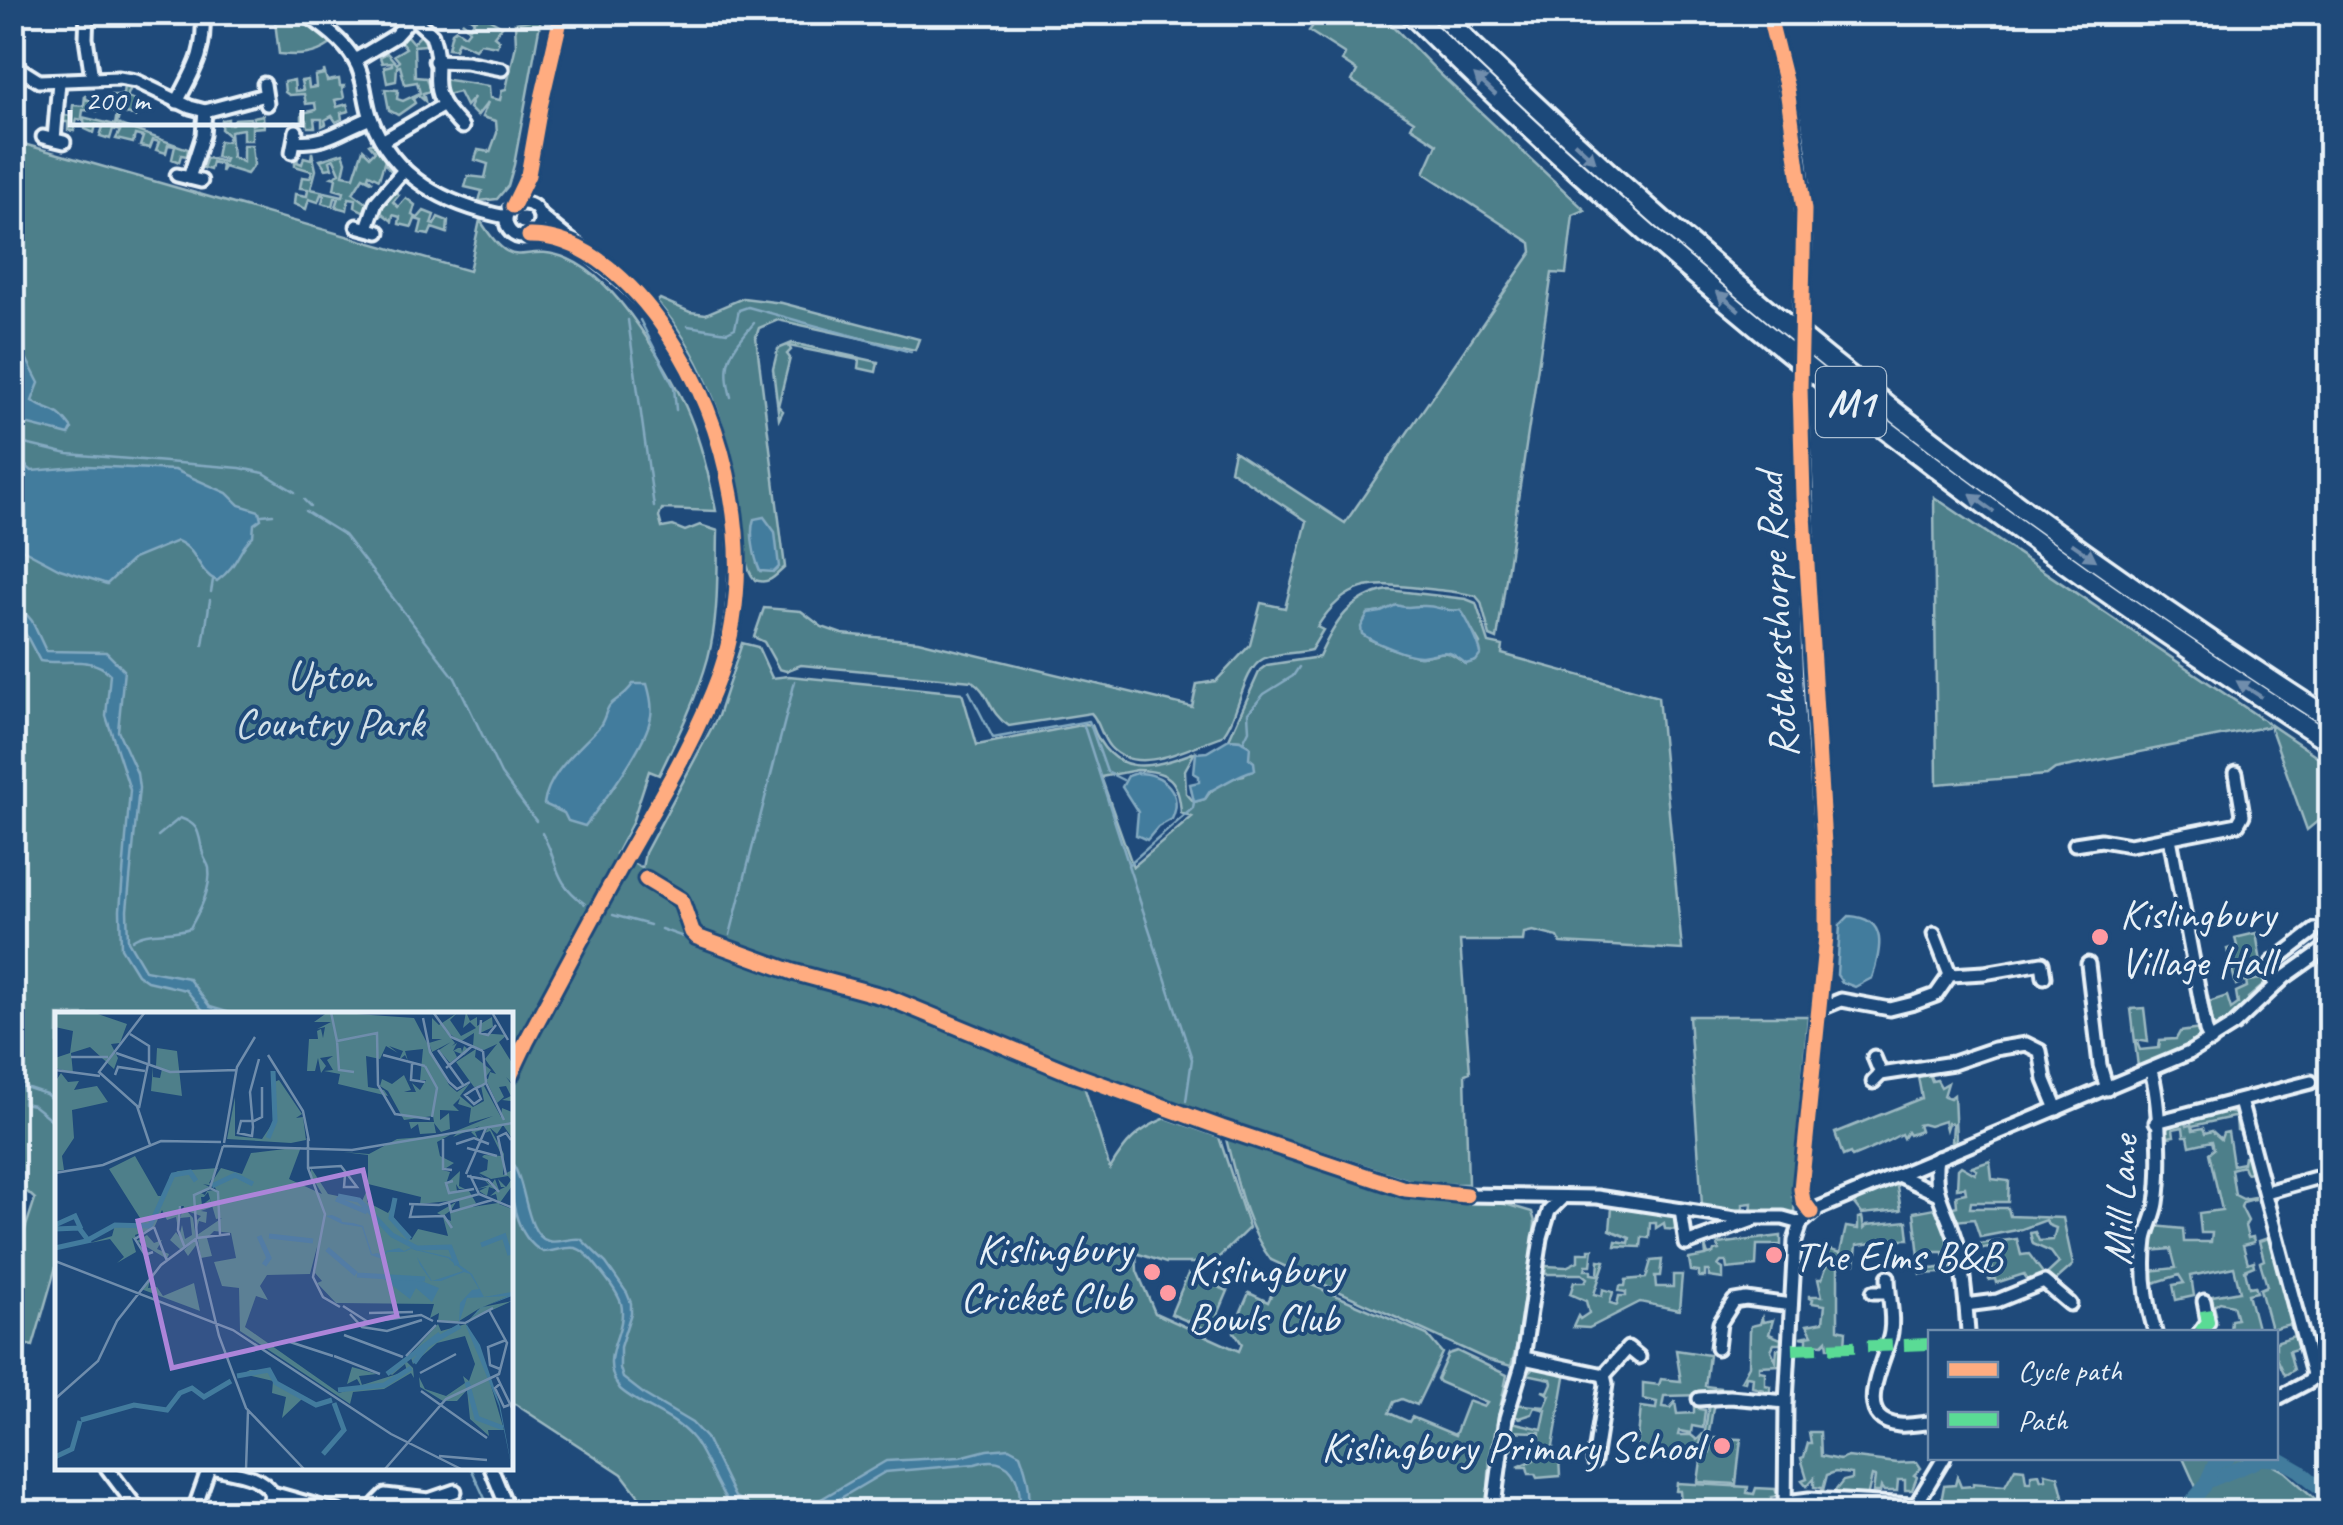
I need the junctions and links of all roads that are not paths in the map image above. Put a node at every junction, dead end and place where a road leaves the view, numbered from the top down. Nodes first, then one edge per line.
1 (87, 12) edge
2 (303, 12) edge
3 (562, 12) edge
4 (1410, 12) edge
5 (1438, 12) edge
6 (1768, 12) edge
7 (203, 13) edge
8 (410, 14) edge
9 (356, 60) junction
10 (435, 61) junction
11 (12, 64) edge
12 (502, 69) dead end
13 (92, 78) junction
14 (60, 82) junction
15 (265, 94) dead end
16 (184, 104) junction
17 (442, 106) junction
18 (205, 111) junction
19 (371, 118) junction
20 (462, 127) dead end
21 (54, 139) dead end
22 (294, 141) dead end
23 (382, 141) junction
24 (404, 170) junction
25 (528, 175) junction
26 (189, 178) dead end
27 (510, 211) junction
28 (538, 211) junction
29 (368, 229) dead end
30 (529, 236) junction
31 (570, 241) junction
32 (2330, 719) edge
33 (2330, 742) edge
34 (2236, 773) dead end
35 (2170, 838) junction
36 (2074, 844) dead end
37 (2315, 930) dead end
38 (1935, 933) dead end
39 (2330, 944) edge
40 (2088, 964) dead end
41 (1950, 975) junction
42 (2044, 977) dead end
43 (2276, 985) junction
44 (1819, 1009) junction
45 (2211, 1041) junction
46 (1874, 1057) dead end
47 (512, 1072) edge
48 (2151, 1072) junction
49 (2311, 1082) dead end
50 (2107, 1089) junction
51 (2240, 1100) junction
52 (2057, 1109) junction
53 (2156, 1122) junction
54 (1937, 1158) junction
55 (1898, 1174) junction
56 (2330, 1174) edge
57 (2266, 1192) junction
58 (1936, 1193) junction
59 (1466, 1195) dead end
60 (1538, 1197) junction
61 (1561, 1198) junction
62 (1681, 1210) junction
63 (1811, 1212) junction
64 (1546, 1217) junction
65 (1754, 1220) junction
66 (1800, 1224) junction
67 (1888, 1277) dead end
68 (1873, 1292) dead end
69 (1888, 1292) junction
70 (2204, 1301) dead end
71 (2070, 1304) dead end
72 (1791, 1305) junction
73 (1966, 1305) junction
74 (1968, 1330) edge
75 (2155, 1330) edge
76 (2202, 1330) edge
77 (1717, 1348) dead end
78 (1640, 1357) dead end
79 (1524, 1358) junction
80 (1604, 1374) junction
81 (2314, 1374) junction
82 (2330, 1376) edge
83 (2278, 1398) edge
84 (1699, 1399) dead end
85 (1786, 1402) junction
86 (1928, 1423) edge
87 (1591, 1453) dead end
88 (1943, 1460) edge
89 (108, 1470) edge
90 (211, 1470) edge
91 (221, 1470) edge
92 (492, 1470) edge
93 (455, 1491) dead end
94 (272, 1493) junction
95 (1786, 1508) edge
96 (340, 1509) edge
97 (1913, 1509) edge
98 (194, 1510) dead end
99 (140, 1512) edge
100 (267, 1512) edge
101 (374, 1512) edge
102 (509, 1512) edge
103 (1493, 1512) edge

1 - 13 street
2 - 9 street
3 - 25 street
33 -> 4 highway, M1
5 -> 32 highway, M1
6 - 44 street, Rothersthorpe Road, bridge
7 - 16 street
8 - 9 street
8 - 10 street
9 - 19 street
10 - 12 street
10 - 17 street
11 - 14 street
13 - 14 street
13 - 16 street
14 - 21 street
15 - 18 street
16 - 18 street
17 - 20 street
17 - 23 street
18 - 26 street
19 - 22 street
19 - 23 street
23 - 24 street
24 - 27 street
24 - 29 street
25 - 27 street
25 - 28 street
27 - 28 street
27 - 30 street
28 - 30 street
28 - 31 street
30 - 31 street
31 - 47 street
34 - 35 street
35 - 36 street
35 - 45 street
37 - 43 street
38 - 41 street
39 - 43 street
40 - 50 street
41 - 42 street
41 - 44 street
43 - 45 street
44 - 63 street, Rothersthorpe Road
45 - 48 street
46 - 52 street
48 - 50 street
48 - 53 street, Mill Lane
49 - 51 street
50 - 52 street
51 - 53 street
51 - 57 street
52 - 54 street
53 - 75 street, Mill Lane
54 - 55 street
54 - 58 street
55 - 58 street
55 - 63 street
56 - 57 street
57 - 81 street
58 - 73 street
59 - 60 street
60 - 61 street
60 - 64 street
61 - 62 street
61 - 64 street
62 - 65 street
62 - 65 street
63 - 66 street
64 - 79 street
65 - 66 street
66 - 72 street
67 - 69 street
68 - 69 street
69 - 86 street
70 - 76 street
71 - 73 street
72 - 77 street
72 - 85 street
73 - 74 street
78 - 80 street
79 - 80 street
79 - 103 street
80 - 87 street
81 - 82 street
81 - 83 street
84 - 85 street
85 - 95 street
88 - 97 street
89 - 99 street
90 - 98 street
91 - 94 street
92 - 102 street
93 - 101 street
94 - 96 street
94 - 100 street
95 - 97 street

